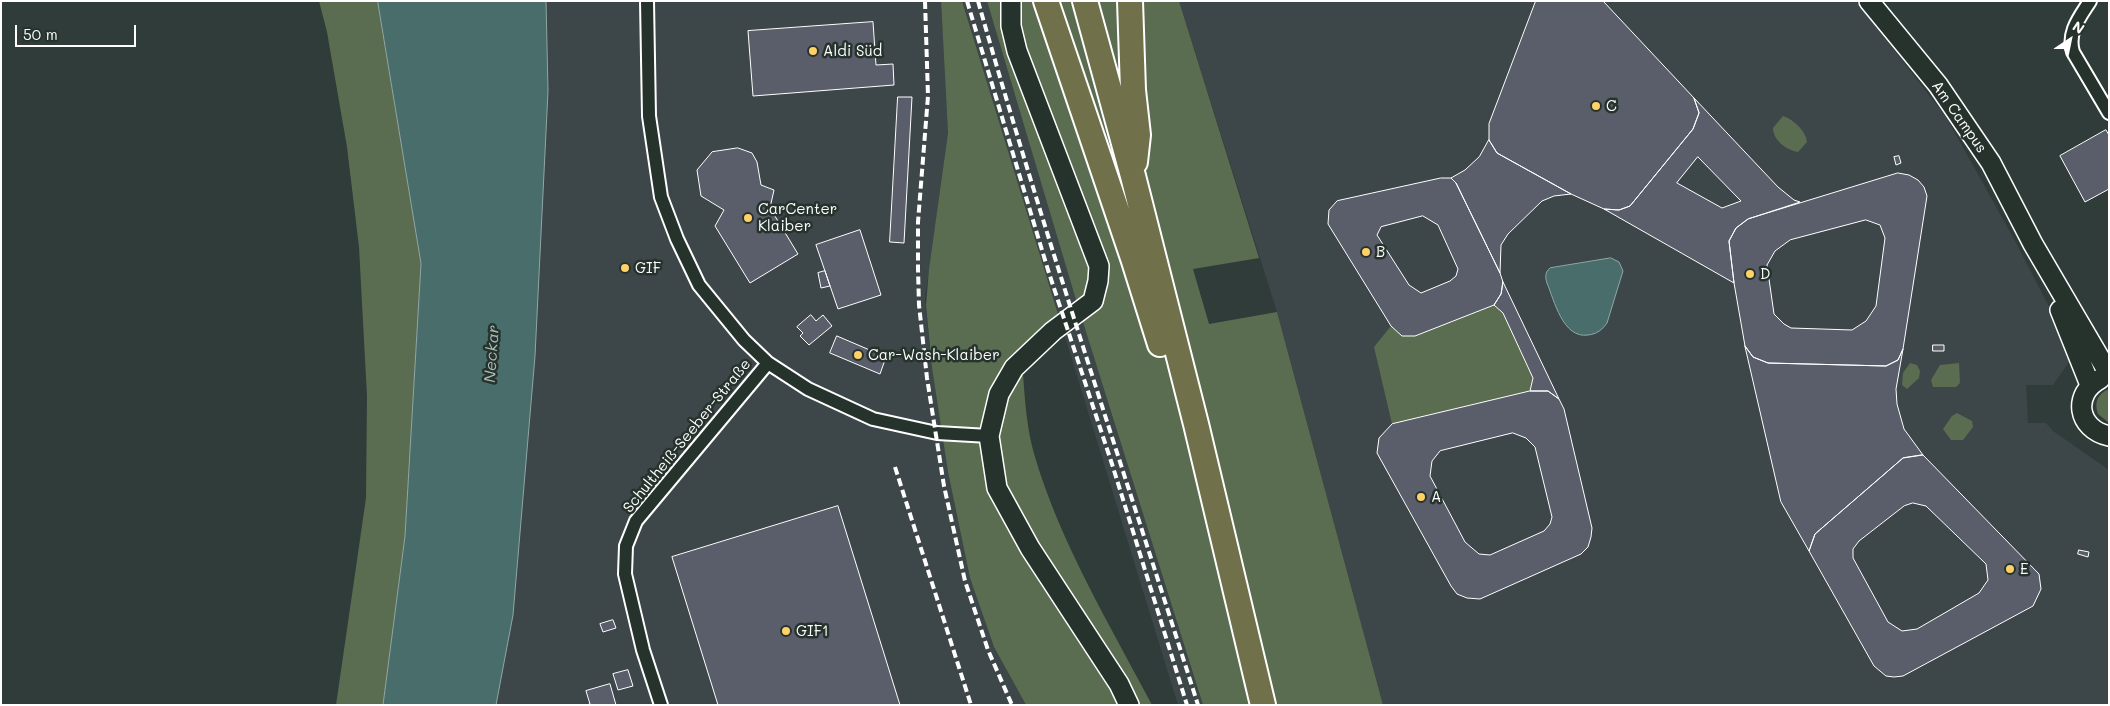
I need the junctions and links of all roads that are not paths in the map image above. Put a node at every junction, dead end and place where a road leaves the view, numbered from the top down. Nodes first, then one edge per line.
1 (647, 1) edge
2 (1011, 1) edge
3 (1046, 1) edge
4 (1085, 1) edge
5 (1130, 1) edge
6 (1869, 1) edge
7 (2090, 1) edge
8 (2109, 113) edge
9 (1133, 176) junction
10 (2033, 244) junction
11 (768, 363) junction
12 (2109, 371) edge
13 (2109, 377) edge
14 (2090, 385) junction
15 (1196, 424) junction
16 (989, 436) junction
17 (2109, 436) edge
18 (661, 705) edge
19 (1129, 705) edge
20 (1263, 705) edge

1 - 11 street
2 - 16 main road
3 - 15 highway
4 - 9 highway
5 - 9 highway
6 - 10 main road, Am Campus
7 - 8 street
9 - 15 highway
10 - 12 main road, Am Campus
10 - 14 main road, Am Campus
11 - 16 street
11 - 18 street, Schultheiß-Seeber-Straße
13 - 14 main road
14 - 17 main road
15 - 20 highway
16 - 19 main road

